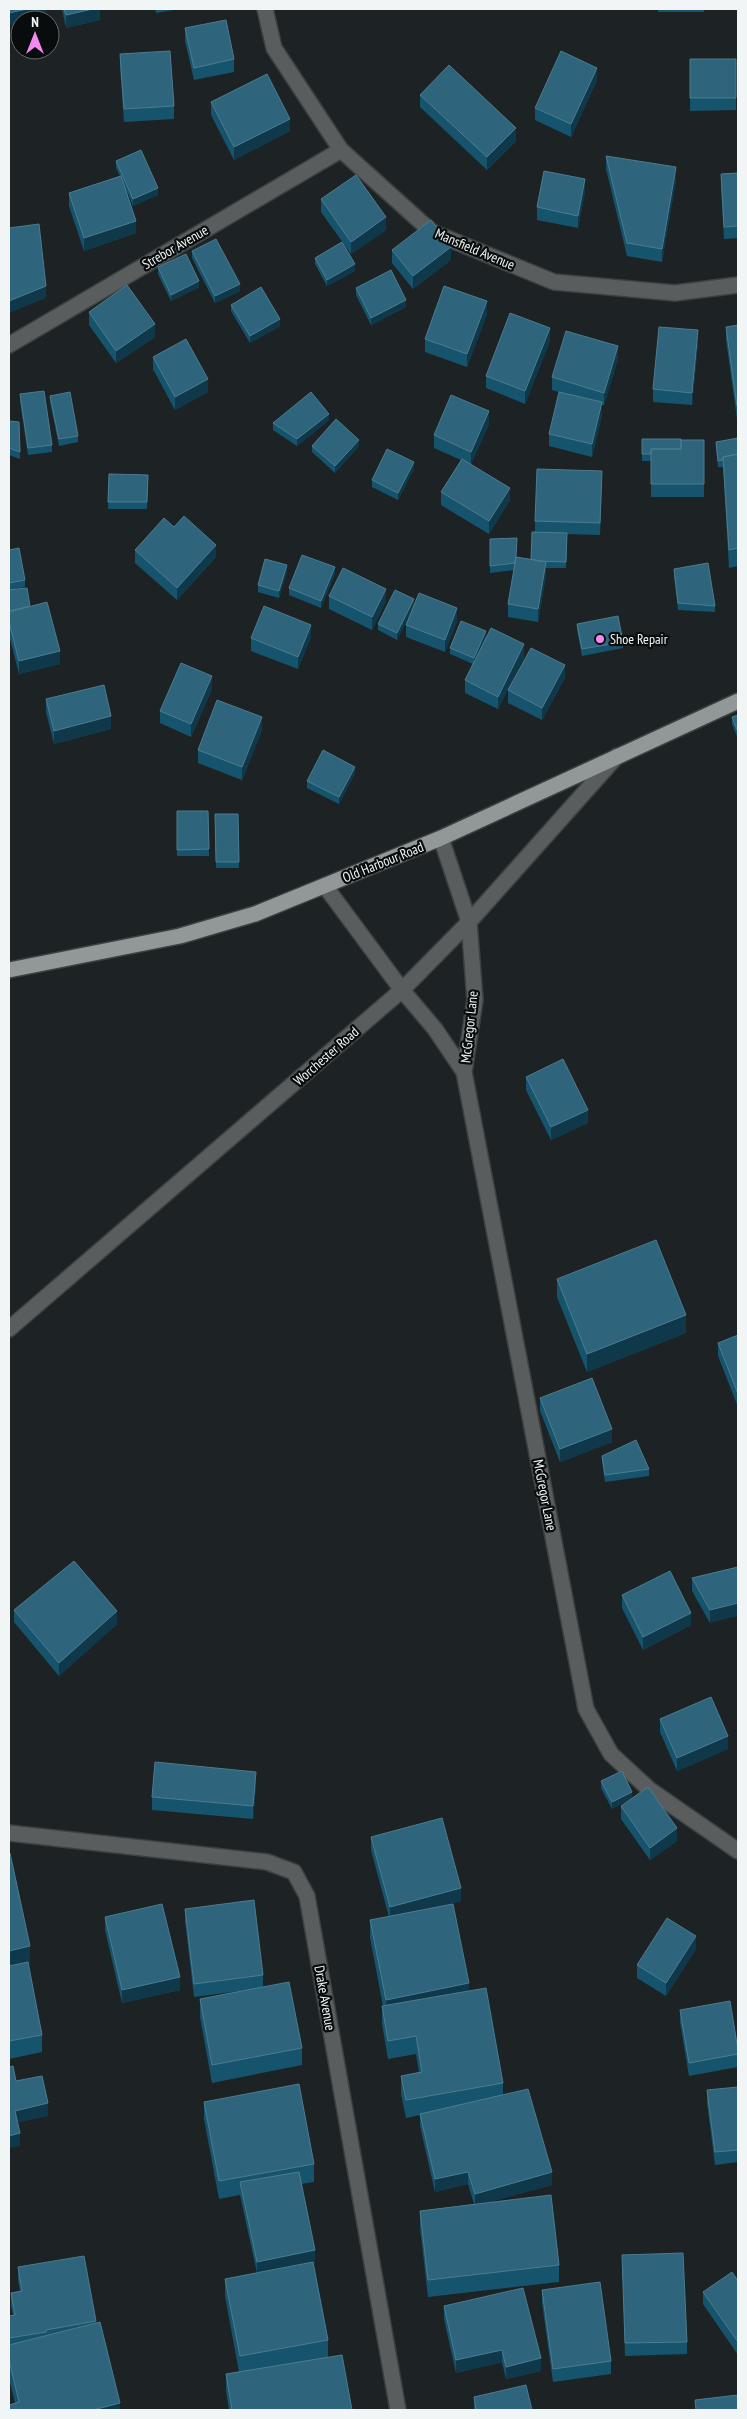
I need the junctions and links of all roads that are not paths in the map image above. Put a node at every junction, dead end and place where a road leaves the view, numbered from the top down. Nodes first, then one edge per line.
1 (265, 9) edge
2 (341, 150) junction
3 (738, 285) edge
4 (9, 345) edge
5 (738, 700) edge
6 (617, 756) junction
7 (441, 838) junction
8 (325, 886) junction
9 (469, 922) junction
10 (9, 970) edge
11 (402, 990) junction
12 (464, 1072) junction
13 (9, 1329) edge
14 (9, 1833) edge
15 (738, 1851) edge
16 (398, 2410) edge

1 - 2 street, Mansfield Avenue
2 - 3 street, Mansfield Avenue
2 - 4 street, Strebor Avenue
5 - 6 main road, Old Harbour Road
6 - 7 main road, Old Harbour Road
6 - 9 street, Worchester Road
7 - 8 main road, Old Harbour Road
7 - 9 street, McGregor Lane
8 - 10 main road, Old Harbour Road
8 - 11 street, McGregor Lane
9 - 11 street, Worchester Road
9 - 12 street, McGregor Lane
11 - 12 street, McGregor Lane
11 - 13 street, Worchester Road
12 - 15 street, McGregor Lane
14 - 16 street, Drake Avenue

